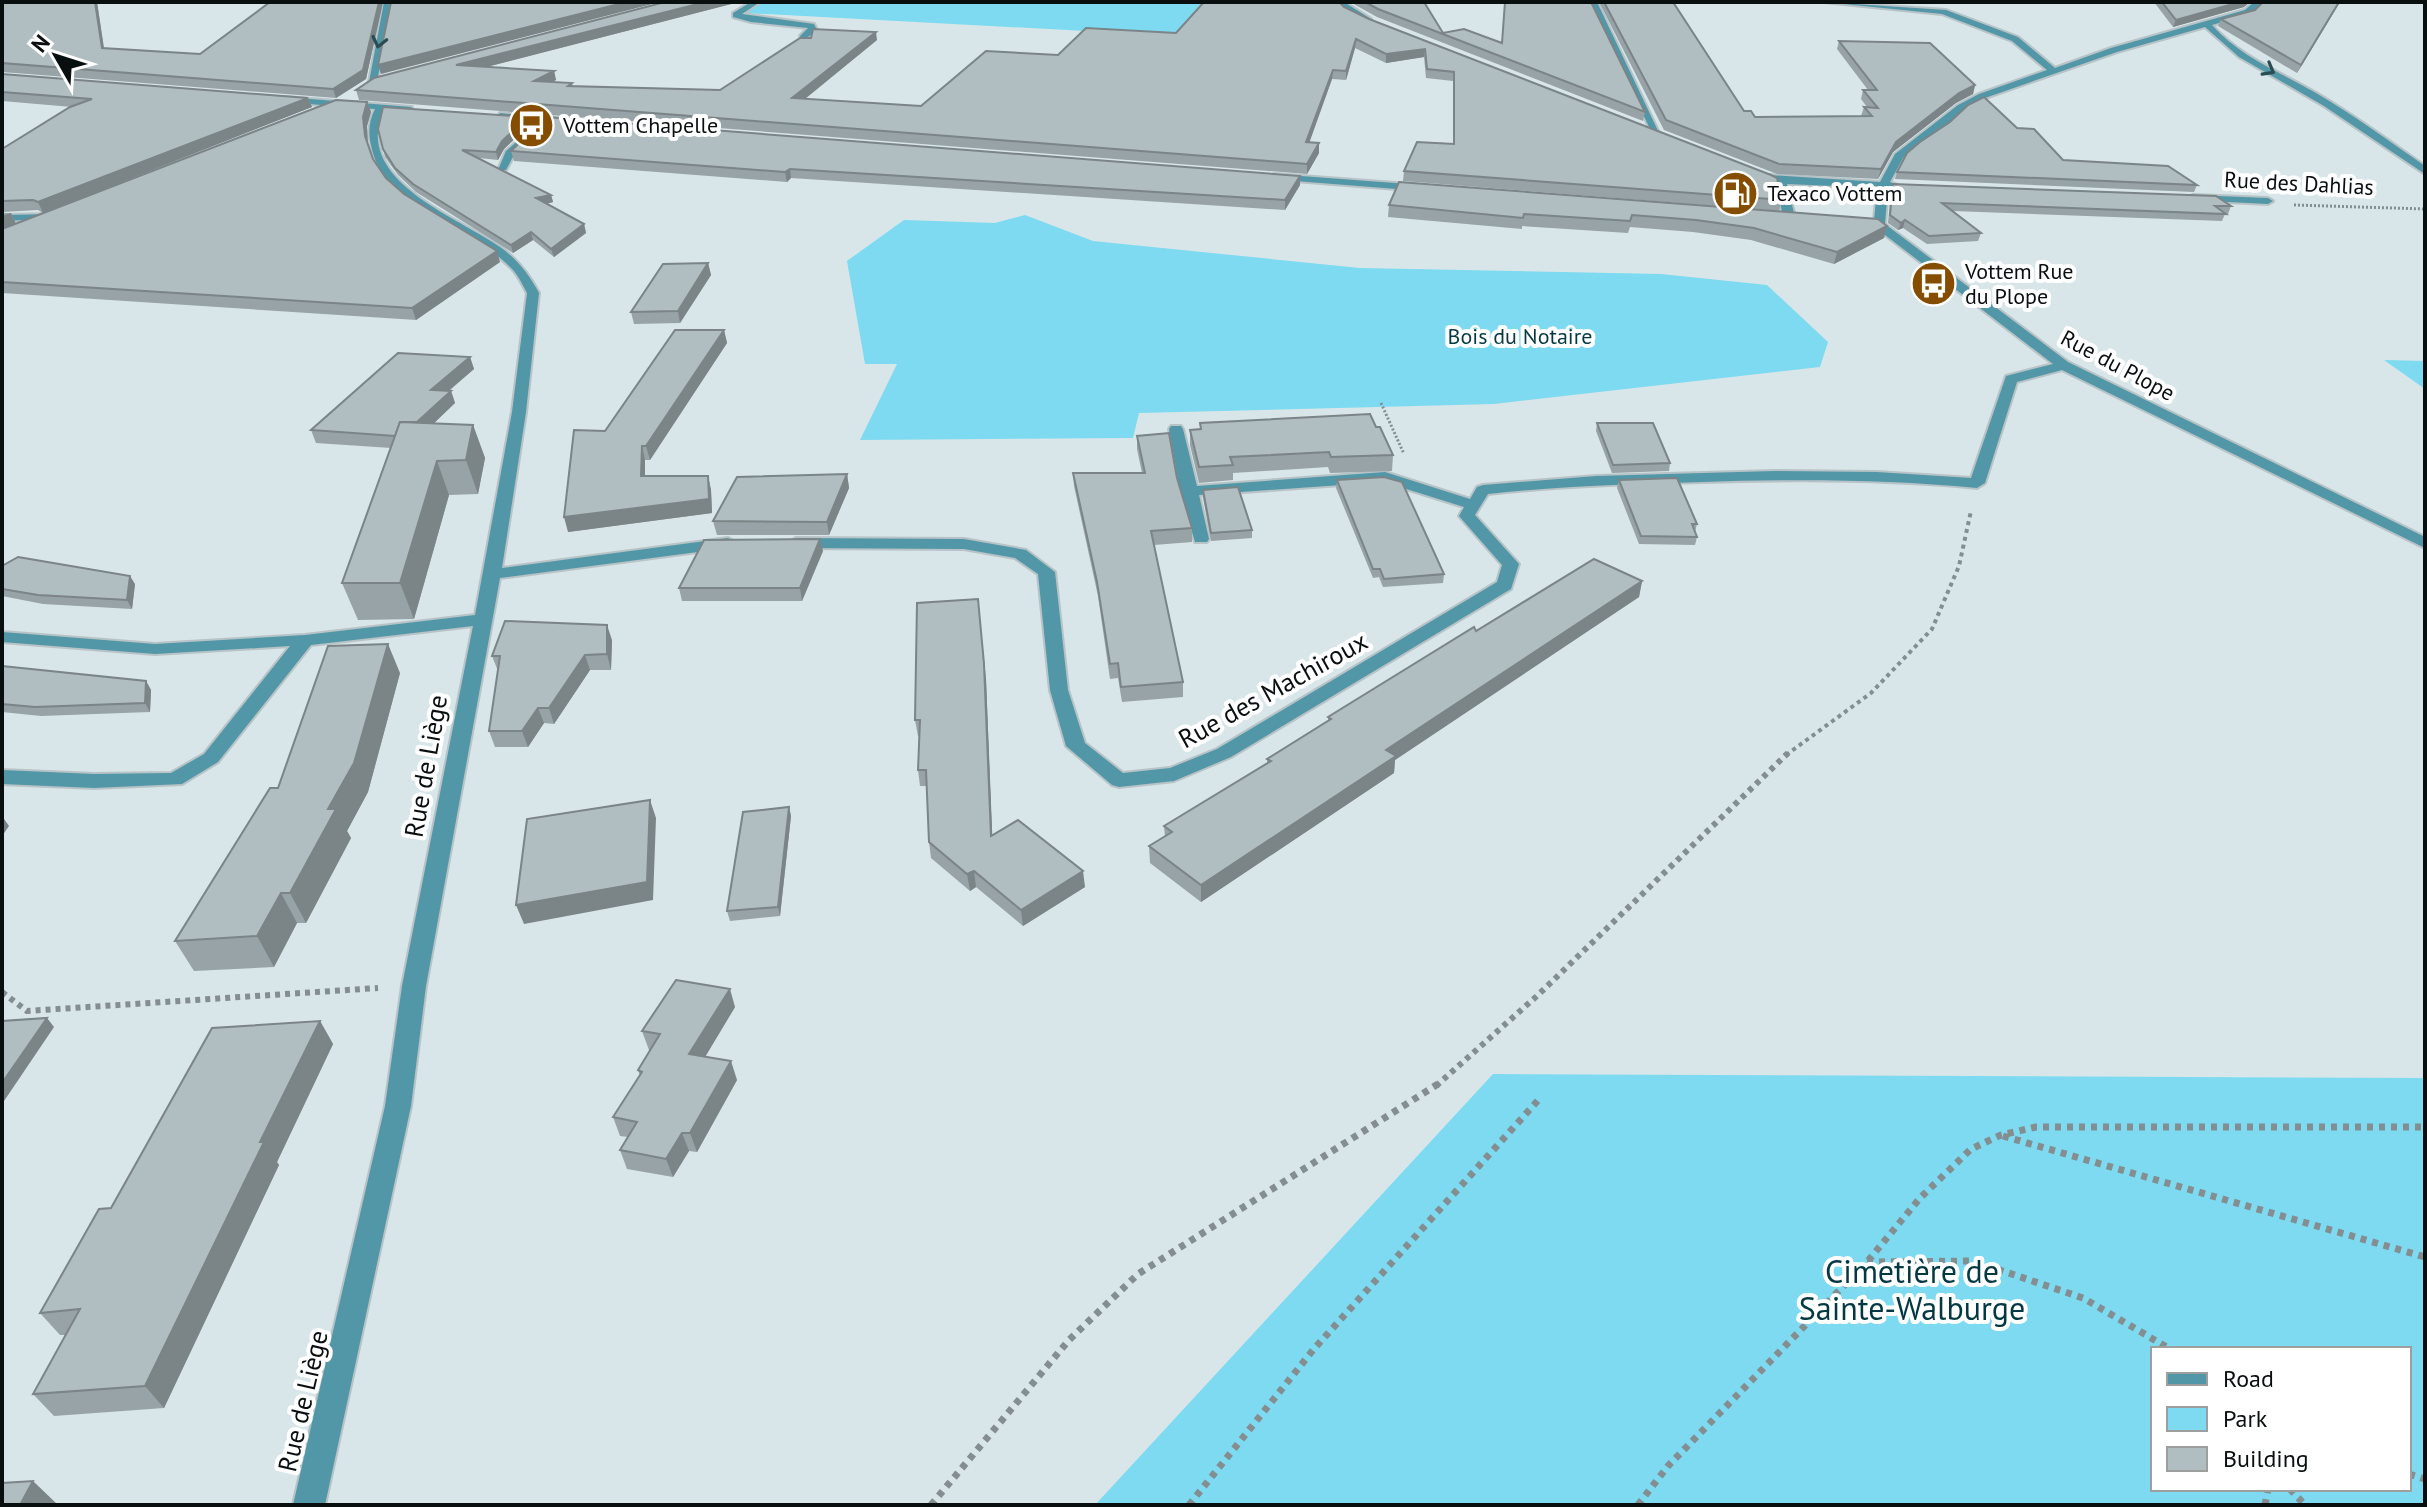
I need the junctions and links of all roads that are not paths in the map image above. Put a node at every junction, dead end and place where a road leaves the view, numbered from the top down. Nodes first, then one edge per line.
1 (388, 2) edge
2 (756, 2) edge
3 (1339, 2) edge
4 (1593, 2) edge
5 (1828, 2) edge
6 (2259, 2) edge
7 (1373, 22) edge
8 (2207, 24) junction
9 (807, 43) edge
10 (2053, 70) junction
11 (388, 79) edge
12 (356, 95) edge
13 (278, 99) edge
14 (337, 104) junction
15 (381, 107) junction
16 (416, 110) edge
17 (314, 113) edge
18 (488, 115) edge
19 (545, 120) junction
20 (576, 122) edge
21 (1643, 128) edge
22 (1657, 133) junction
23 (1671, 139) edge
24 (502, 168) edge
25 (2425, 171) edge
26 (1757, 173) edge
27 (1264, 176) edge
28 (1774, 180) junction
29 (1883, 185) junction
30 (1913, 186) edge
31 (1436, 189) edge
32 (2176, 197) edge
33 (2268, 201) road end
34 (66, 210) edge
35 (52, 216) junction
36 (1773, 216) edge
37 (1789, 217) junction
38 (2, 218) edge
39 (1804, 218) edge
40 (1847, 221) edge
41 (1879, 225) junction
42 (14, 231) edge
43 (2063, 365) junction
44 (1176, 429) dead end
45 (1188, 491) junction
46 (1474, 505) junction
47 (1201, 539) dead end
48 (750, 543) edge
49 (781, 543) edge
50 (2425, 543) edge
51 (492, 574) junction
52 (481, 620) junction
53 (2, 637) edge
54 (305, 640) junction
55 (2, 777) edge
56 (309, 1505) edge

1 -> 11 street
2 - 9 street
3 - 7 street
4 - 22 street
5 - 10 street
6 - 8 street
8 - 10 street
8 -> 25 street
10 - 29 street
12 - 14 street
13 - 14 street
14 - 15 street
14 - 17 street
15 - 16 street
15 - 51 street, Rue de Liège
18 - 19 street
19 - 20 street
19 - 24 street
21 - 22 street
22 - 23 street
26 - 28 street
27 - 31 street
28 - 29 street
28 - 37 street
29 - 30 street
29 - 41 street
32 - 33 street, Rue des Dahlias
34 - 35 street
35 - 38 street
35 - 42 street
36 - 37 street
37 - 39 street
40 - 41 street
41 - 43 street, Rue du Plope
43 - 46 street
43 - 50 street, Rue du Plope
44 - 45 street
45 - 46 street
45 - 47 street
46 - 49 street, Rue des Machiroux
48 - 51 street
51 - 52 street, Rue de Liège
52 - 54 street
52 - 56 street, Rue de Liège
53 - 54 street
54 - 55 street

